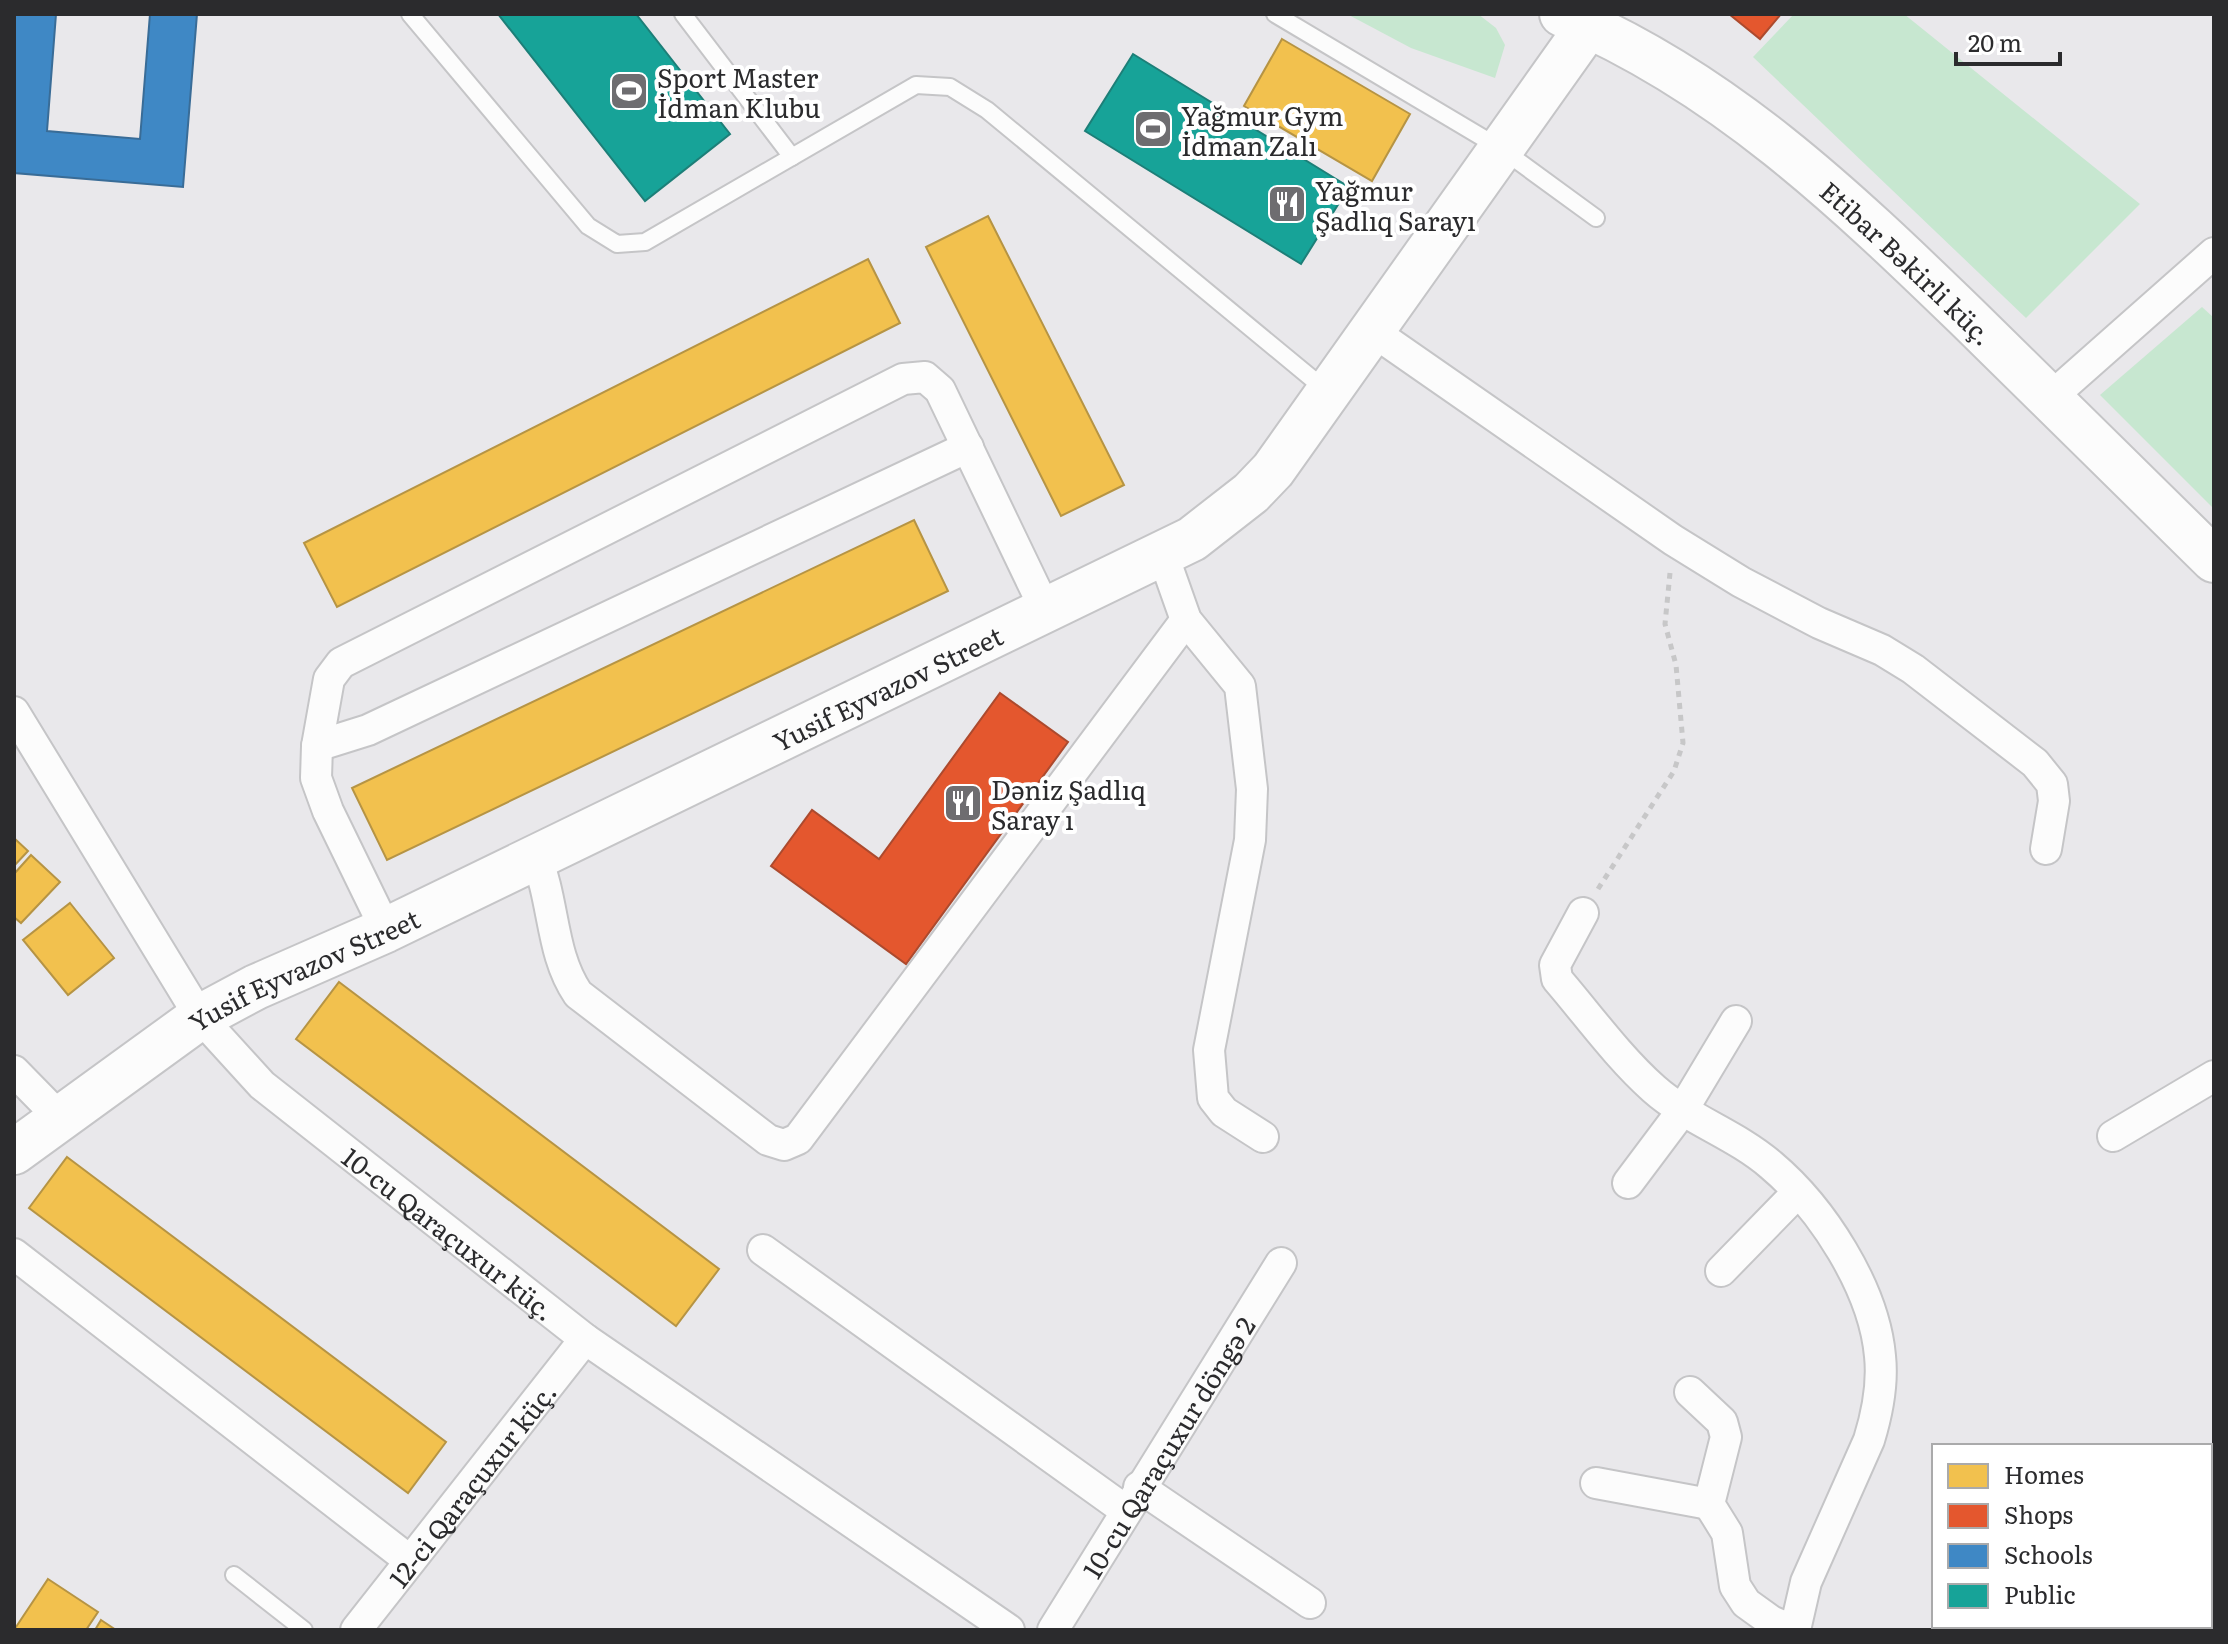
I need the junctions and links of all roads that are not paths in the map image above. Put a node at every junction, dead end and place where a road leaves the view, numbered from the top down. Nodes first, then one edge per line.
1 (410, 14) edge
2 (683, 14) edge
3 (1275, 14) edge
4 (1582, 18) edge
5 (1500, 148) junction
6 (792, 157) junction
7 (1596, 218) dead end
8 (2214, 253) edge
9 (1371, 330) junction
10 (1328, 392) junction
11 (2050, 398) junction
12 (968, 447) junction
13 (1163, 555) junction
14 (2214, 560) edge
15 (1046, 611) junction
16 (1186, 620) junction
17 (14, 712) edge
18 (317, 746) junction
19 (2046, 849) dead end
20 (535, 855) junction
21 (1583, 913) road end
22 (386, 930) junction
23 (200, 1017) junction
24 (1736, 1021) dead end
25 (14, 1071) edge
26 (2214, 1076) edge
27 (1682, 1111) junction
28 (61, 1119) junction
29 (2113, 1136) dead end
30 (1263, 1137) dead end
31 (14, 1152) edge
32 (1628, 1183) dead end
33 (1797, 1193) junction
34 (763, 1250) dead end
35 (14, 1254) edge
36 (1281, 1263) dead end
37 (1721, 1271) dead end
38 (585, 1339) junction
39 (1690, 1392) dead end
40 (1596, 1483) dead end
41 (1132, 1499) junction
42 (1709, 1504) junction
43 (409, 1560) junction
44 (234, 1575) dead end
45 (1310, 1603) dead end
46 (304, 1630) edge
47 (356, 1630) edge
48 (1009, 1630) edge
49 (1053, 1630) edge
50 (1794, 1630) edge

1 - 6 lane
2 - 6 lane
3 - 5 lane
4 - 5 street, Yusif Eyvazov Street
4 - 11 street, Etibar Bəkirli küç.
5 - 7 lane
5 - 9 street, Yusif Eyvazov Street
6 - 10 lane
8 - 11 street
9 - 10 street, Yusif Eyvazov Street
9 - 19 street
10 - 13 street, Yusif Eyvazov Street
11 - 14 street, Etibar Bəkirli küç.
12 - 15 street
12 - 18 street
12 - 18 street
13 - 15 street, Yusif Eyvazov Street
13 - 16 street
15 - 20 street, Yusif Eyvazov Street
16 - 20 street
16 - 30 street
17 - 23 street, 10-cu Qaraçuxur küç.
18 - 22 street
20 - 22 street, Yusif Eyvazov Street
21 - 27 street
22 - 23 street, Yusif Eyvazov Street
23 - 28 street, Yusif Eyvazov Street
23 - 38 street, 10-cu Qaraçuxur küç.
24 - 27 street
25 - 28 street
26 - 29 street
27 - 32 street
27 - 33 street
28 - 31 street, Yusif Eyvazov Street
33 - 37 street
33 - 50 street
34 - 41 street
35 - 43 street
36 - 41 street, 10-cu Qaraçuxur döngə 2
38 - 43 street, 12-ci Qaraçuxur küç.
38 - 48 street, 10-cu Qaraçuxur küç.
39 - 42 street
40 - 42 street
41 - 45 street
41 - 49 street, 10-cu Qaraçuxur döngə 2
42 - 50 street
43 - 47 street, 12-ci Qaraçuxur küç.
44 - 46 lane

